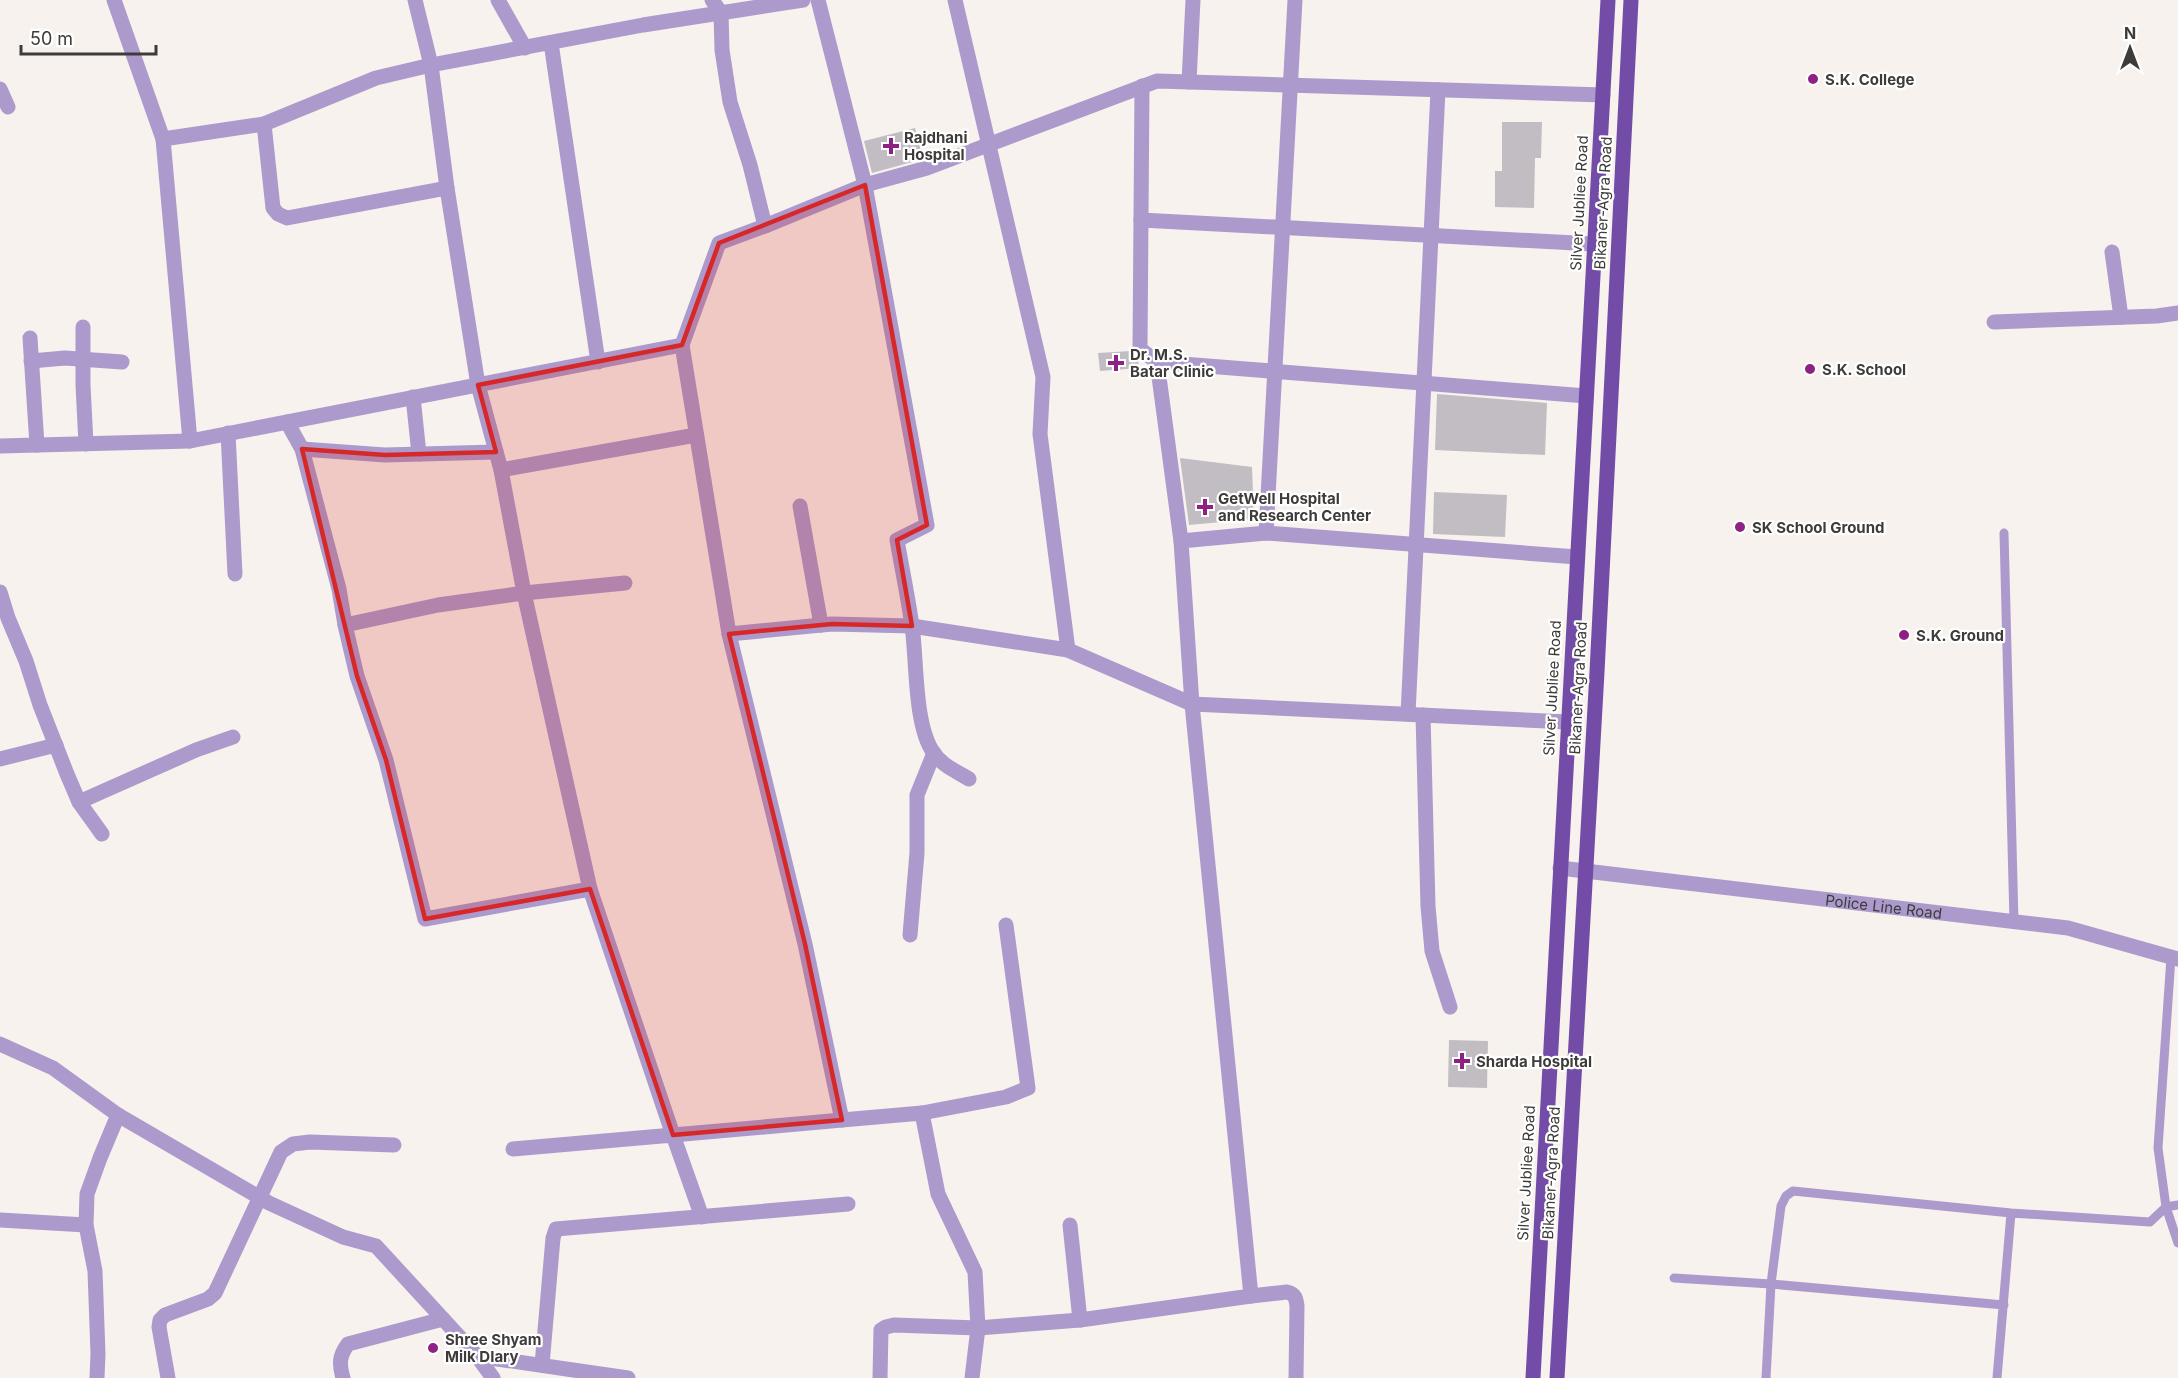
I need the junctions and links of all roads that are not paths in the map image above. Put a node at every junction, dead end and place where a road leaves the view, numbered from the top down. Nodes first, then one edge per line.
1 (114, 0) edge
2 (415, 0) edge
3 (498, 0) edge
4 (712, 0) edge
5 (803, 0) edge
6 (818, 0) edge
7 (955, 0) edge
8 (1193, 0) edge
9 (1295, 0) edge
10 (1608, 0) edge
11 (1631, 0) edge
12 (721, 13) junction
13 (551, 43) junction
14 (525, 48) junction
15 (431, 65) junction
16 (1189, 82) junction
17 (1291, 85) junction
18 (1142, 86) junction
19 (0, 89) edge
20 (1438, 90) junction
21 (1602, 95) junction
22 (8, 108) dead end
23 (264, 124) junction
24 (163, 139) junction
25 (989, 144) junction
26 (865, 185) junction
27 (447, 188) junction
28 (1141, 220) junction
29 (765, 226) junction
30 (1283, 227) junction
31 (1431, 237) junction
32 (1594, 244) junction
33 (2112, 252) dead end
34 (2178, 313) edge
35 (2121, 317) junction
36 (1994, 321) dead end
37 (83, 327) dead end
38 (30, 338) dead end
39 (682, 345) junction
40 (83, 360) junction
41 (32, 361) junction
42 (122, 362) dead end
43 (598, 362) junction
44 (1157, 362) junction
45 (1275, 372) junction
46 (1424, 383) junction
47 (478, 385) junction
48 (1586, 396) junction
49 (413, 397) junction
50 (287, 422) junction
51 (228, 434) junction
52 (696, 435) junction
53 (190, 441) junction
54 (86, 444) junction
55 (37, 445) junction
56 (0, 447) edge
57 (302, 449) junction
58 (496, 453) junction
59 (419, 454) junction
60 (501, 470) junction
61 (800, 506) dead end
62 (1266, 533) junction
63 (2004, 533) dead end
64 (1181, 541) junction
65 (1416, 544) junction
66 (1577, 557) junction
67 (235, 574) dead end
68 (625, 583) dead end
69 (0, 592) edge
70 (524, 593) junction
71 (345, 625) junction
72 (820, 625) junction
73 (912, 626) junction
74 (729, 634) junction
75 (1068, 650) junction
76 (1192, 704) junction
77 (1415, 715) junction
78 (1568, 722) junction
79 (233, 737) dead end
80 (56, 745) junction
81 (934, 753) junction
82 (0, 759) edge
83 (969, 779) dead end
84 (79, 802) junction
85 (102, 834) dead end
86 (1560, 868) junction
87 (1586, 870) junction
88 (590, 889) junction
89 (2014, 922) junction
90 (1006, 926) dead end
91 (910, 935) dead end
92 (2174, 958) edge
93 (1449, 1007) dead end
94 (0, 1044) edge
95 (922, 1113) junction
96 (118, 1115) junction
97 (842, 1119) junction
98 (673, 1135) junction
99 (394, 1145) dead end
100 (513, 1149) dead end
101 (260, 1197) junction
102 (848, 1204) dead end
103 (2178, 1205) edge
104 (2166, 1207) junction
105 (2011, 1213) junction
106 (702, 1217) junction
107 (0, 1220) edge
108 (1070, 1225) dead end
109 (86, 1226) junction
110 (2178, 1243) edge
111 (1674, 1278) dead end
112 (1771, 1284) junction
113 (1251, 1296) junction
114 (2004, 1305) junction
115 (443, 1319) junction
116 (1080, 1320) junction
117 (978, 1328) junction
118 (477, 1356) junction
119 (542, 1365) junction
120 (97, 1378) edge
121 (168, 1378) edge
122 (344, 1378) edge
123 (493, 1378) edge
124 (628, 1378) edge
125 (880, 1378) edge
126 (972, 1378) edge
127 (1296, 1378) edge
128 (1533, 1378) edge
129 (1557, 1378) edge
130 (1766, 1378) edge
131 (1997, 1378) edge

1 - 24 street
2 - 15 street
3 - 14 street
4 - 12 street
5 - 12 street
6 - 26 street
7 - 25 street
8 - 16 street
9 - 17 street
10 - 21 main road, Silver Jubliee Road
11 - 87 main road, Bikaner-Agra Road
12 - 13 street
12 - 29 street
13 - 14 street
13 - 43 street
14 - 15 street
15 - 23 street
15 - 27 street
16 - 17 street
16 - 18 street
17 - 20 street
17 - 30 street
18 - 25 street
18 - 28 street
19 - 22 street
20 - 21 street
20 - 31 street
21 - 32 main road, Silver Jubliee Road
23 - 24 street
23 - 27 street
24 - 53 street
25 - 26 street
25 - 75 street
26 - 29 street
26 - 73 street
27 - 47 street
28 - 30 street
28 - 44 street
29 - 39 street
30 - 31 street
30 - 45 street
31 - 32 street
31 - 46 street
32 - 48 main road, Silver Jubliee Road
33 - 35 street
34 - 35 street
35 - 36 street
37 - 40 street
38 - 41 street
39 - 43 street
39 - 52 street
40 - 41 street
40 - 42 street
40 - 54 street
41 - 55 street
43 - 47 street
44 - 45 street
44 - 64 street
45 - 46 street
45 - 62 street
46 - 48 street
46 - 65 street
47 - 49 street
47 - 58 street
48 - 66 main road, Silver Jubliee Road
49 - 50 street
49 - 59 street
50 - 51 street
50 - 57 street
51 - 53 street
51 - 67 street
52 - 60 street
52 - 74 street
53 - 54 street
54 - 55 street
55 - 56 street
57 - 59 street
57 - 71 street
58 - 59 street
58 - 60 street
60 - 70 street
61 - 72 street
62 - 64 street
62 - 65 street
63 - 89 lane
64 - 76 street
65 - 66 street
65 - 77 street
66 - 78 main road, Silver Jubliee Road
68 - 70 street
69 - 80 street
70 - 71 street
70 - 88 street
71 - 88 street
72 - 73 street
72 - 74 street
73 - 75 street
73 - 81 street
74 - 97 street
75 - 76 street
76 - 77 street
76 - 113 street
77 - 78 street
77 - 93 street
78 - 86 main road, Silver Jubliee Road
79 - 84 street
80 - 82 street
80 - 84 street
81 - 83 street
81 - 91 street
84 - 85 street
86 - 87 street, Police Line Road
86 - 128 main road, Silver Jubliee Road
87 - 89 street, Police Line Road
87 - 129 main road, Bikaner-Agra Road
88 - 98 street
89 - 92 street, Police Line Road
90 - 95 street
92 - 104 lane
94 - 96 street
95 - 97 street
95 - 117 street
96 - 101 street
96 - 109 street
97 - 98 street
98 - 100 street
98 - 106 street
99 - 101 street
101 - 115 street
101 - 121 street
102 - 106 street
103 - 104 lane
104 - 105 lane
104 - 110 lane
105 - 112 lane
105 - 114 lane
106 - 119 street
107 - 109 street
108 - 116 street
109 - 120 street
111 - 112 lane
112 - 114 lane
112 - 130 lane
113 - 116 street
113 - 127 street
114 - 131 lane
115 - 118 street
115 - 122 street
116 - 117 street
117 - 125 street
117 - 126 street
118 - 119 street
118 - 123 street
119 - 124 street

